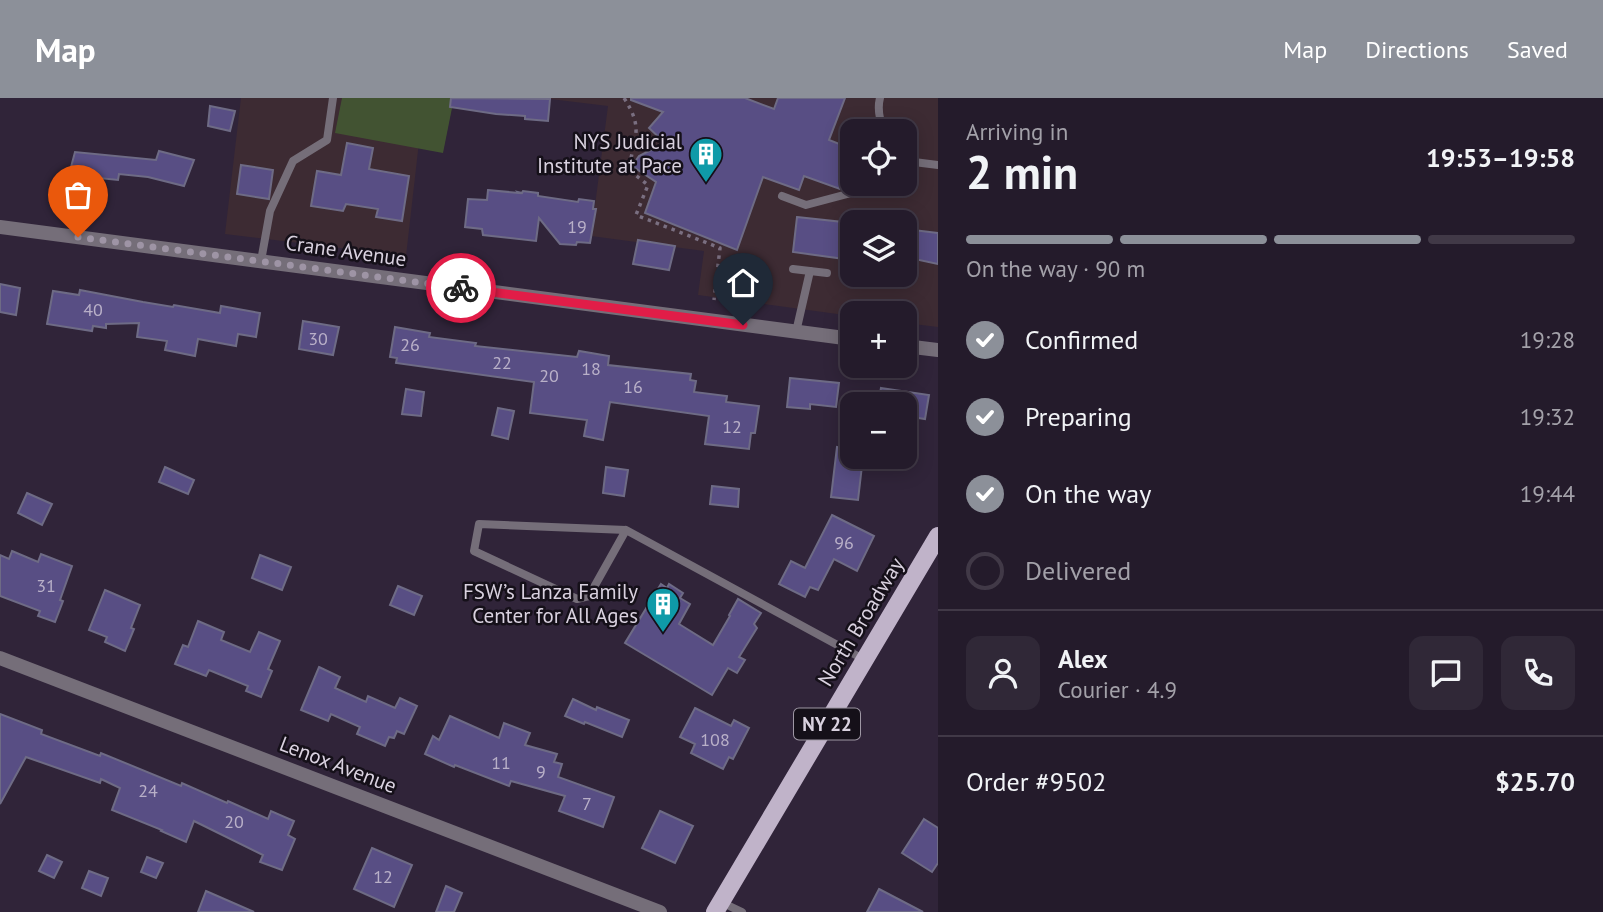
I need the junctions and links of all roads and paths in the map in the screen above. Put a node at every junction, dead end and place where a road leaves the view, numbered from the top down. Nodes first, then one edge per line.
1 (333, 98) edge
2 (624, 98) edge
3 (880, 98) edge
4 (880, 119) edge
5 (917, 162) edge
6 (938, 165) edge
7 (782, 196) dead end
8 (840, 196) edge
9 (0, 227) edge
10 (261, 261) junction
11 (793, 269) dead end
12 (810, 271) junction
13 (827, 273) dead end
14 (714, 300) dead end
15 (796, 332) junction
16 (840, 338) edge
17 (917, 347) edge
18 (938, 350) edge
19 (626, 530) junction
20 (938, 536) edge
21 (0, 658) edge
22 (865, 660) junction
23 (718, 907) edge
24 (660, 912) edge
25 (742, 912) edge

1 - 10 lane
2 - 14 path
3 - 4 lane
5 - 6 lane
7 - 8 lane
9 - 10 street, Crane Avenue
10 - 15 street, Crane Avenue
11 - 12 lane
12 - 13 lane
12 - 15 lane
15 - 16 street, Crane Avenue
17 - 18 street
19 - 19 lane
19 - 22 lane
20 - 22 main road, North Broadway / NY 22
21 - 24 street, Lenox Avenue
22 - 23 main road, North Broadway / NY 22
23 - 25 lane

